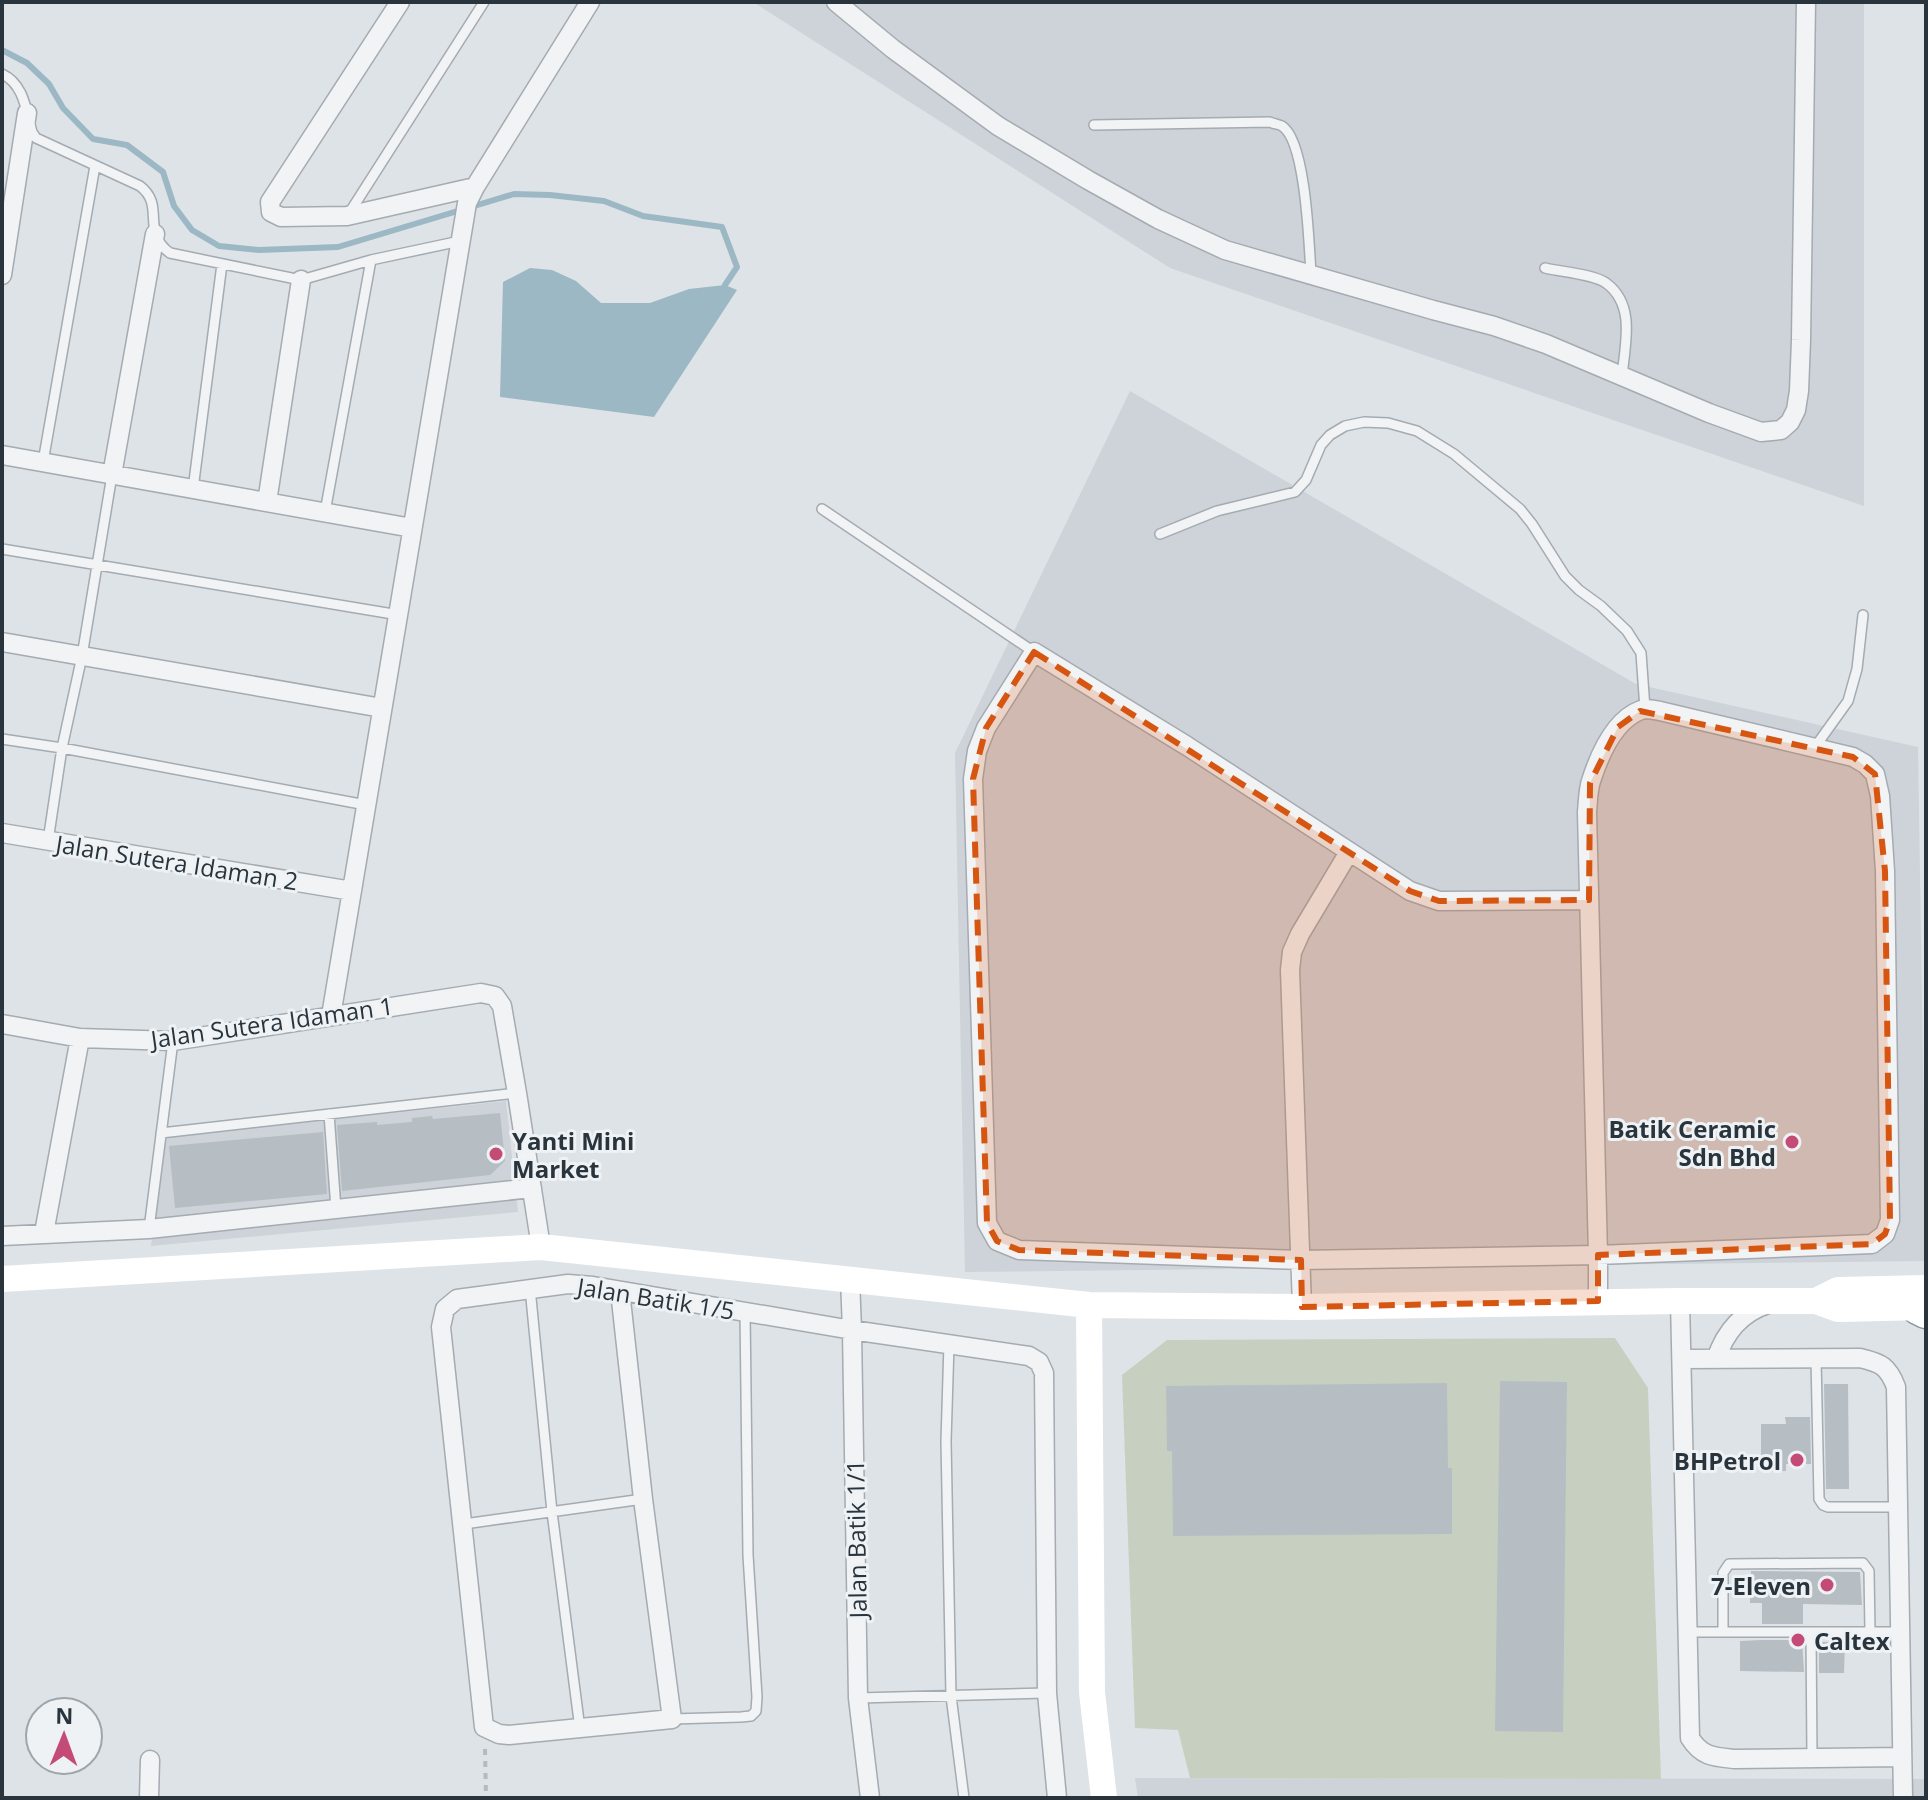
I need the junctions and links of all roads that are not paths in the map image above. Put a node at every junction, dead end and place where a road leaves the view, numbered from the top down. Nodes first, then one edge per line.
1 (400, 2) edge
2 (484, 2) edge
3 (590, 2) edge
4 (836, 2) edge
5 (1806, 2) edge
6 (2, 74) edge
7 (27, 113) junction
8 (1094, 125) dead end
9 (95, 166) junction
10 (468, 204) junction
11 (347, 216) junction
12 (5, 231) edge
13 (155, 234) junction
14 (460, 241) junction
15 (371, 260) junction
16 (222, 264) junction
17 (1545, 268) dead end
18 (1311, 274) junction
19 (2, 275) edge
20 (301, 280) junction
21 (1622, 376) junction
22 (2, 455) edge
23 (43, 463) junction
24 (112, 475) junction
25 (193, 489) junction
26 (267, 502) junction
27 (822, 509) dead end
28 (325, 512) junction
29 (412, 528) junction
30 (1160, 534) dead end
31 (2, 549) edge
32 (98, 565) junction
33 (399, 615) junction
34 (1863, 615) dead end
35 (2, 642) edge
36 (1034, 652) junction
37 (82, 656) junction
38 (382, 708) junction
39 (1645, 709) junction
40 (2, 739) edge
41 (62, 748) junction
42 (1815, 748) junction
43 (366, 805) junction
44 (2, 833) edge
45 (48, 841) junction
46 (1349, 852) junction
47 (352, 891) junction
48 (1589, 900) junction
49 (331, 1016) junction
50 (2, 1024) edge
51 (80, 1038) junction
52 (173, 1041) junction
53 (517, 1093) junction
54 (329, 1114) junction
55 (161, 1133) junction
56 (532, 1188) junction
57 (336, 1209) junction
58 (149, 1229) junction
59 (44, 1233) junction
60 (2, 1236) edge
61 (541, 1247) junction
62 (1598, 1255) junction
63 (1301, 1260) junction
64 (2, 1279) edge
65 (850, 1279) junction
66 (530, 1288) junction
67 (620, 1291) junction
68 (1598, 1301) junction
69 (1680, 1301) junction
70 (1778, 1301) junction
71 (1924, 1303) edge
72 (1089, 1305) junction
73 (1302, 1307) junction
74 (745, 1311) junction
75 (852, 1330) junction
76 (949, 1344) junction
77 (1816, 1358) junction
78 (1682, 1359) junction
79 (1716, 1359) junction
80 (643, 1499) junction
81 (1898, 1507) junction
82 (552, 1512) junction
83 (464, 1524) junction
84 (1688, 1632) junction
85 (1723, 1632) junction
86 (1811, 1632) junction
87 (1870, 1632) junction
88 (1900, 1632) junction
89 (1047, 1693) junction
90 (951, 1696) junction
91 (858, 1698) junction
92 (672, 1719) junction
93 (580, 1729) junction
94 (1902, 1757) junction
95 (1812, 1758) junction
96 (150, 1760) dead end
97 (149, 1798) edge
98 (870, 1798) edge
99 (964, 1798) edge
100 (1057, 1798) edge
101 (1104, 1798) edge
102 (1903, 1798) edge

1 - 11 street
2 - 11 lane
3 - 10 street
4 - 18 street
5 - 21 street
6 - 7 lane
7 - 9 lane
7 - 12 street
8 - 18 lane
9 - 13 lane
9 - 23 lane
10 - 11 street
10 - 14 street
12 - 19 street
13 - 16 lane
13 - 24 street
14 - 15 lane
14 - 29 street
15 - 20 lane
15 - 28 lane
16 - 20 lane
16 - 25 lane
17 - 21 lane
18 - 21 street
20 - 26 street
22 - 23 street
23 - 24 street
24 - 25 street
24 - 32 lane
25 - 26 street
26 - 28 street
27 - 36 lane
28 - 29 street
29 - 33 street
30 - 39 lane
31 - 32 lane
32 - 33 lane
32 - 37 lane
33 - 38 street
34 - 42 lane
35 - 37 street
36 - 46 street
36 - 63 street
37 - 38 street
37 - 41 lane
38 - 43 street
39 - 42 street
39 - 48 street
40 - 41 lane
41 - 43 lane
41 - 45 lane
42 - 62 street
43 - 47 street
44 - 45 street, Jalan Sutera Idaman 2
45 - 47 street, Jalan Sutera Idaman 2
46 - 48 street
46 - 63 street
47 - 49 street
48 - 62 street
49 - 52 street, Jalan Sutera Idaman 1
49 - 53 street, Jalan Sutera Idaman 1
50 - 51 street, Jalan Sutera Idaman 1
51 - 52 street, Jalan Sutera Idaman 1
51 - 59 street
52 - 55 lane
53 - 54 lane
53 - 56 street
54 - 55 lane
54 - 57 lane
55 - 58 lane
56 - 57 street
56 - 61 street
57 - 58 street
58 - 59 street
59 - 60 street
61 - 64 street
61 - 65 street
62 - 63 street
62 - 68 street
63 - 73 street
65 - 72 street
65 - 75 street, Jalan Batik 1/1
66 - 67 street, Jalan Batik 1/5
66 - 82 lane
66 - 83 street, Jalan Batik 1/5
67 - 74 street, Jalan Batik 1/5
67 - 80 street
68 - 69 street
68 - 73 street
69 - 70 street
69 - 78 street
70 - 71 street
70 - 79 street
72 - 73 street
72 - 101 street
74 - 75 street, Jalan Batik 1/5
74 - 92 lane
75 - 76 street, Jalan Batik 1/5
75 - 91 street, Jalan Batik 1/1
76 - 89 street, Jalan Batik 1/5
76 - 90 lane
77 - 79 street
77 - 81 street
77 - 81 lane
78 - 79 street
78 - 84 street
80 - 82 lane
80 - 92 street
81 - 88 street
82 - 83 lane
82 - 93 lane
83 - 93 street, Jalan Batik 1/5
84 - 85 lane
84 - 95 street
85 - 86 lane
85 - 87 lane
86 - 87 lane
86 - 95 lane
87 - 88 lane
88 - 94 street
89 - 90 lane
89 - 100 street, Jalan Batik 1/5
90 - 91 lane
90 - 99 lane
91 - 98 street, Jalan Batik 1/1
92 - 93 street
94 - 95 street
94 - 102 street
96 - 97 street

